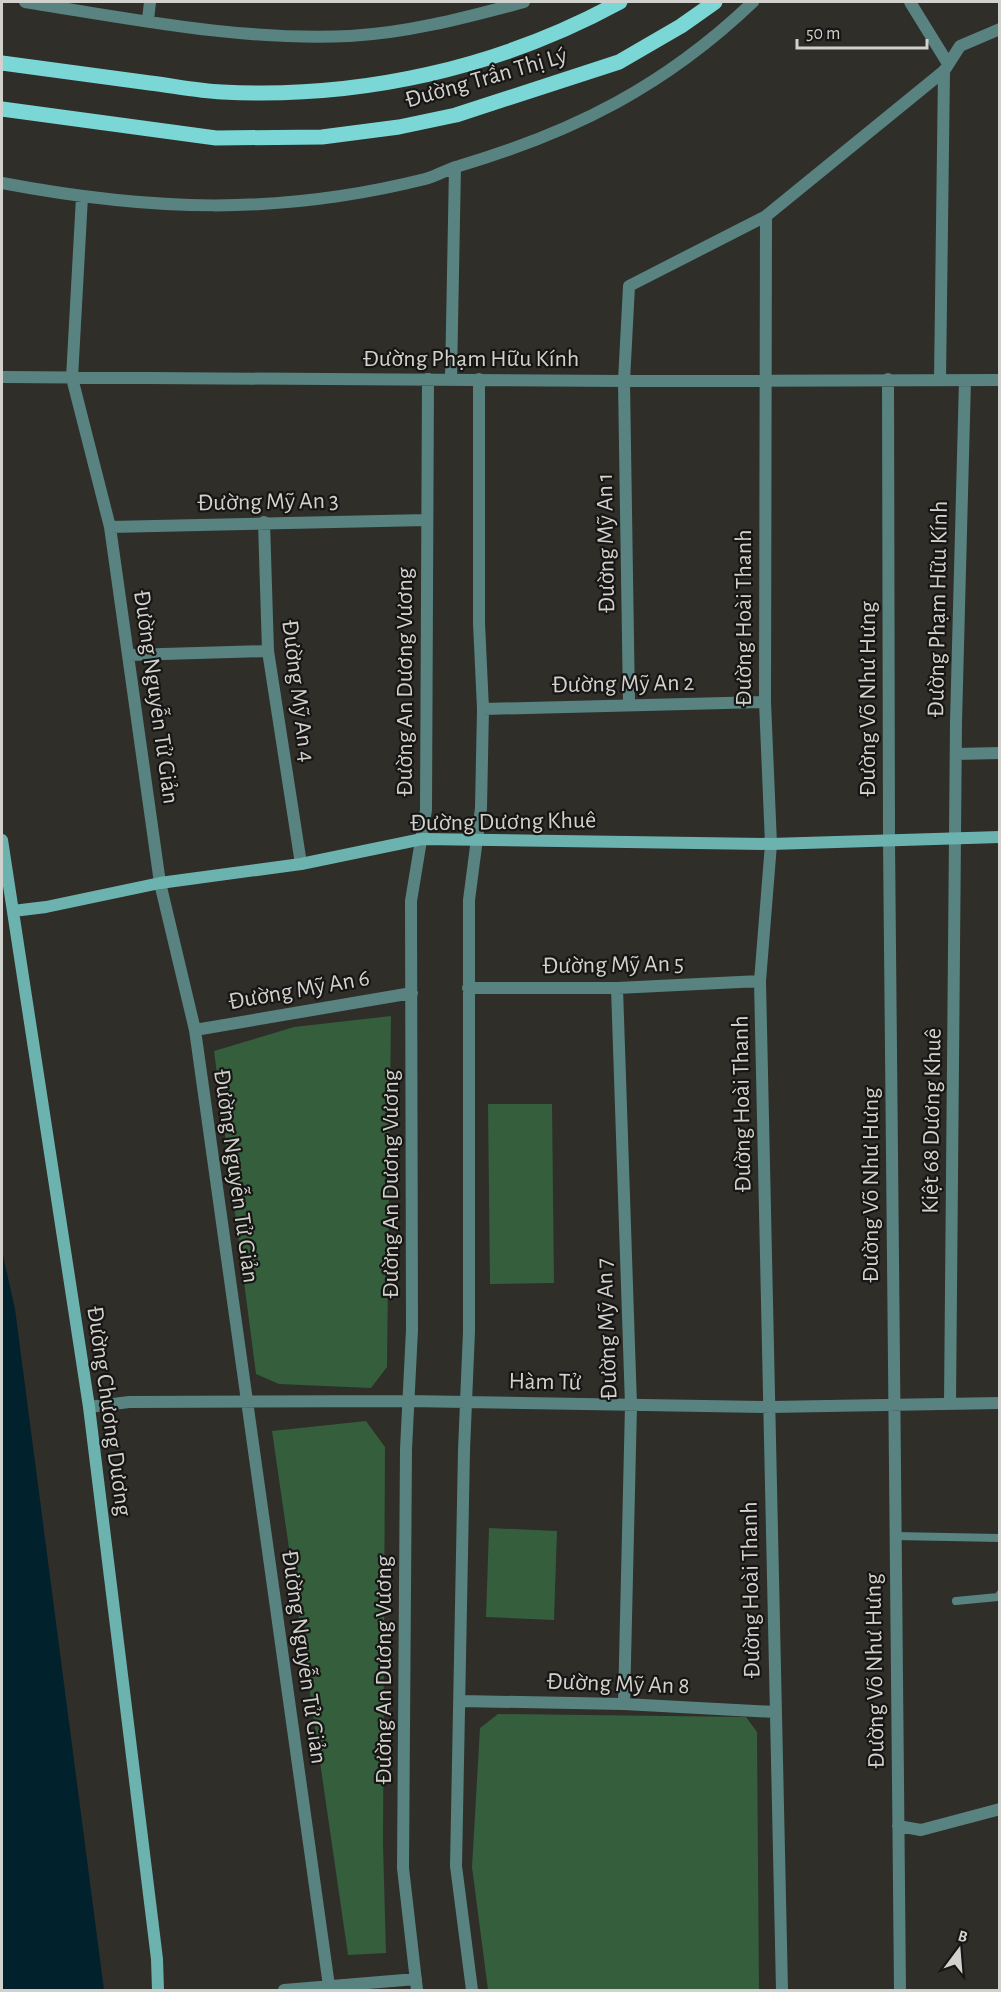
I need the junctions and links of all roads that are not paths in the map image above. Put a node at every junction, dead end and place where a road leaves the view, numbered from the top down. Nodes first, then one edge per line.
1 (25, 2) edge
2 (150, 2) edge
3 (524, 2) edge
4 (620, 2) edge
5 (715, 2) edge
6 (753, 2) edge
7 (910, 2) edge
8 (507, 4) edge
9 (148, 20) junction
10 (999, 29) edge
11 (9, 64) edge
12 (945, 66) junction
13 (5, 110) edge
14 (455, 167) junction
15 (2, 183) edge
16 (82, 197) junction
17 (766, 216) junction
18 (2, 377) edge
19 (72, 378) junction
20 (428, 379) junction
21 (451, 379) junction
22 (479, 379) junction
23 (888, 379) junction
24 (765, 380) junction
25 (940, 380) junction
26 (965, 380) junction
27 (999, 380) edge
28 (624, 381) junction
29 (427, 520) junction
30 (264, 522) junction
31 (110, 527) junction
32 (268, 651) junction
33 (129, 655) junction
34 (765, 702) junction
35 (629, 704) junction
36 (483, 709) junction
37 (999, 753) edge
38 (956, 754) junction
39 (999, 837) edge
40 (956, 838) junction
41 (422, 839) junction
42 (478, 839) junction
43 (2, 840) edge
44 (889, 842) junction
45 (771, 844) junction
46 (301, 864) junction
47 (160, 883) junction
48 (13, 910) junction
49 (760, 981) junction
50 (468, 988) junction
51 (617, 988) junction
52 (412, 993) junction
53 (195, 1030) junction
54 (409, 1401) junction
55 (247, 1402) junction
56 (468, 1402) junction
57 (999, 1403) edge
58 (631, 1404) junction
59 (951, 1404) junction
60 (894, 1405) junction
61 (89, 1407) junction
62 (770, 1407) junction
63 (895, 1536) junction
64 (999, 1538) edge
65 (999, 1594) edge
66 (956, 1601) dead end
67 (461, 1701) junction
68 (624, 1704) junction
69 (774, 1712) junction
70 (999, 1809) edge
71 (898, 1826) junction
72 (417, 1985) edge
73 (329, 1986) junction
74 (158, 1990) edge
75 (284, 1990) edge
76 (472, 1990) edge
77 (782, 1990) edge
78 (900, 1990) edge

1 - 9 street
2 - 9 street
3 - 8 street
4 - 11 main road, Đường Trần Thị Lý
5 - 13 main road, Đường Trần Thị Lý
6 - 14 street
7 - 12 street
8 - 9 street
10 - 12 street
12 - 17 street
12 - 25 street
14 - 16 street
14 - 21 street
15 - 16 street
16 - 19 street, Đường Nguyễn Tử Giản
17 - 24 street, Đường Hoài Thanh
17 - 28 street, Đường Mỹ An 1
18 - 19 street, Đường Phạm Hữu Kính
19 - 20 street, Đường Phạm Hữu Kính
19 - 31 street, Đường Nguyễn Tử Giản
20 - 21 street, Đường Phạm Hữu Kính
20 - 29 street, Đường An Dương Vương
21 - 22 street, Đường Phạm Hữu Kính
22 - 28 street, Đường Phạm Hữu Kính
22 - 36 street
23 - 24 street, Đường Phạm Hữu Kính
23 - 25 street, Đường Phạm Hữu Kính
23 - 44 street, Đường Võ Như Hưng
24 - 28 street, Đường Phạm Hữu Kính
24 - 34 street, Đường Hoài Thanh
25 - 26 street, Đường Phạm Hữu Kính
26 - 27 street, Đường Phạm Hữu Kính
26 - 38 street, Đường Phạm Hữu Kính
28 - 35 street, Đường Mỹ An 1
29 - 30 street, Đường Mỹ An 3
29 - 41 street, Đường An Dương Vương
30 - 31 street, Đường Mỹ An 3
30 - 32 street, Đường Mỹ An 4
31 - 33 street, Đường Nguyễn Tử Giản
32 - 33 street
32 - 46 street, Đường Mỹ An 4
33 - 47 street, Đường Nguyễn Tử Giản
34 - 35 street, Đường Mỹ An 2
34 - 45 street, Đường Hoài Thanh
35 - 36 street, Đường Mỹ An 2
36 - 42 street
37 - 38 street
38 - 40 street, Đường Phạm Hữu Kính
39 - 40 main road, Đường Dương Khuê
40 - 44 main road, Đường Dương Khuê
40 - 59 street, Kiệt 68 Dương Khuê
41 - 42 main road, Đường Dương Khuê
41 - 46 main road, Đường Dương Khuê
41 - 52 street, Đường An Dương Vương
42 - 45 main road, Đường Dương Khuê
42 - 50 street
43 - 48 main road, Đường Chương Dương
44 - 45 main road, Đường Dương Khuê
44 - 60 street, Đường Võ Như Hưng
45 - 49 street, Đường Hoài Thanh
46 - 47 main road, Đường Dương Khuê
47 - 48 main road, Đường Dương Khuê
47 - 53 street, Đường Nguyễn Tử Giản
48 - 61 main road, Đường Chương Dương
49 - 51 street, Đường Mỹ An 5
49 - 62 street, Đường Hoài Thanh
50 - 51 street, Đường Mỹ An 5
50 - 56 street
51 - 58 street, Đường Mỹ An 7
52 - 53 street, Đường Mỹ An 6
52 - 54 street, Đường An Dương Vương
53 - 55 street, Đường Nguyễn Tử Giản
54 - 55 street, Hàm Tử
54 - 56 street, Hàm Tử
54 - 72 street, Đường An Dương Vương
55 - 61 street, Hàm Tử
55 - 73 street, Đường Nguyễn Tử Giản
56 - 58 street, Hàm Tử
56 - 67 street
57 - 59 street, Hàm Tử
58 - 62 street, Hàm Tử
58 - 68 street, Đường Mỹ An 7
59 - 60 street, Hàm Tử
60 - 62 street, Hàm Tử
60 - 63 street, Đường Võ Như Hưng
61 - 74 main road, Đường Chương Dương
62 - 69 street, Đường Hoài Thanh
63 - 64 lane
63 - 71 street, Đường Võ Như Hưng
65 - 66 lane
67 - 68 street, Đường Mỹ An 8
67 - 76 street
68 - 69 street, Đường Mỹ An 8
69 - 77 street, Đường Hoài Thanh
70 - 71 street
71 - 78 street, Đường Võ Như Hưng
72 - 73 street
73 - 75 street

